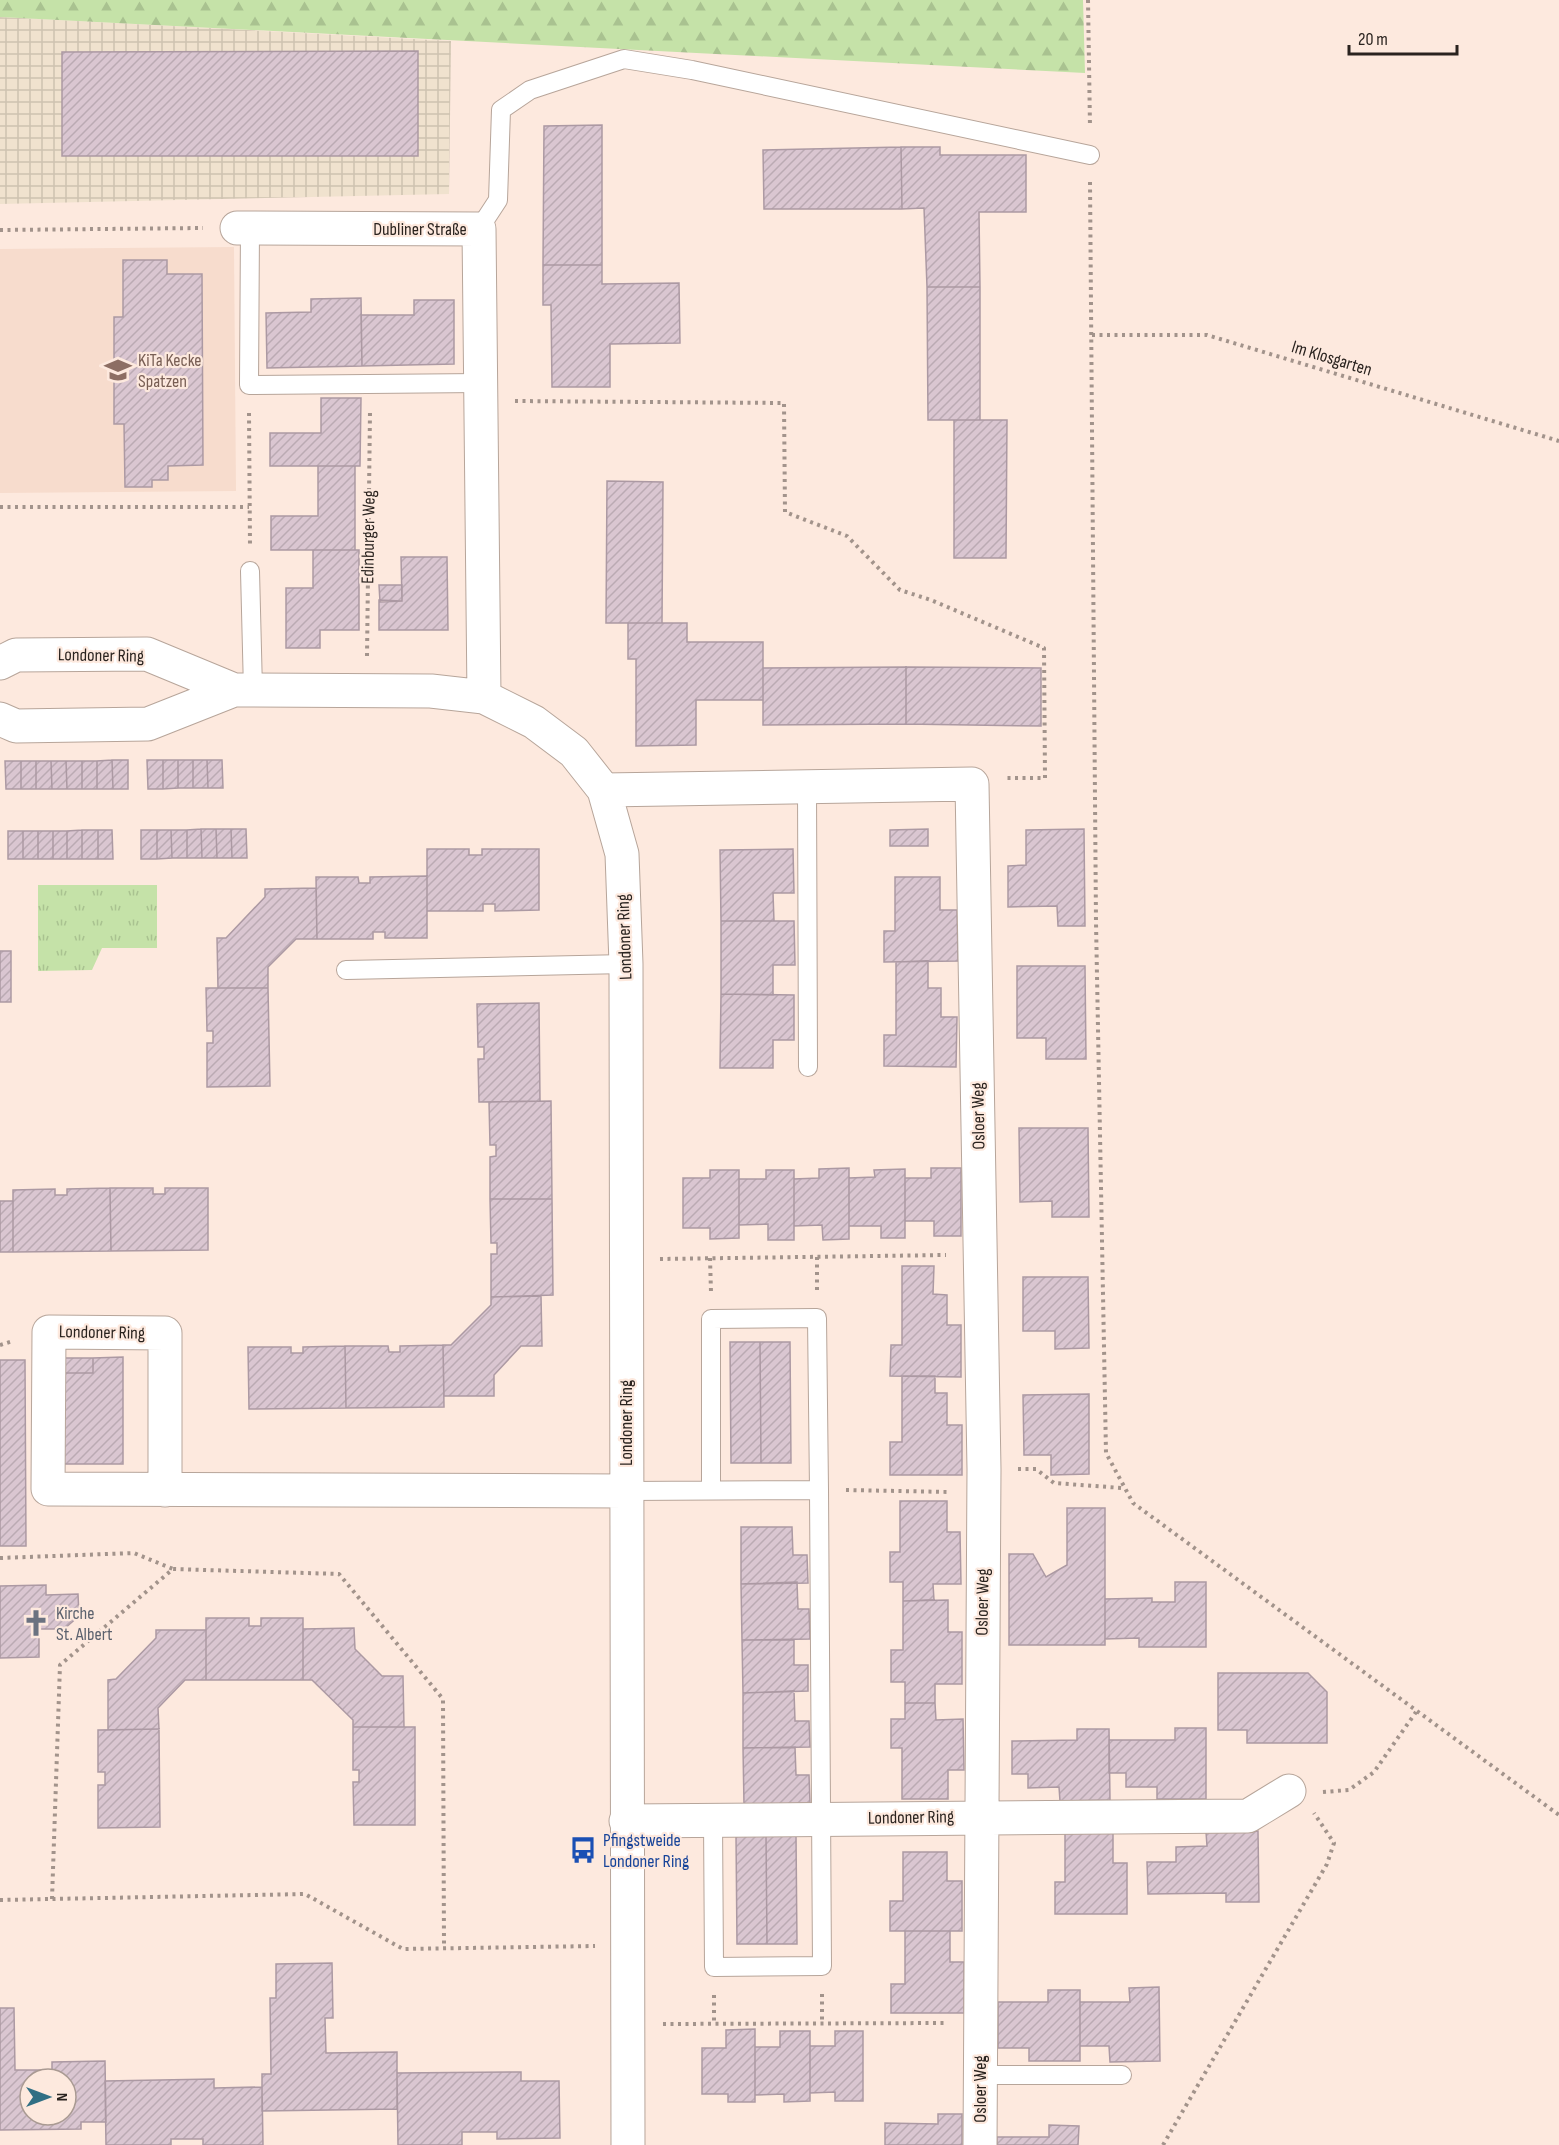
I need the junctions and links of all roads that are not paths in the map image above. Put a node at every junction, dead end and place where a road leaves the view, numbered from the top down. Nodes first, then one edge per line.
1 (1090, 155) dead end
2 (243, 228) joint
3 (479, 229) junction
4 (481, 392) junction
5 (250, 571) road end
6 (0, 663) edge
7 (243, 690) junction
8 (484, 697) junction
9 (0, 719) edge
10 (807, 787) junction
11 (604, 790) junction
12 (626, 964) junction
13 (346, 970) dead end
14 (808, 1067) dead end
15 (165, 1490) junction
16 (711, 1490) junction
17 (819, 1490) junction
18 (626, 1491) junction
19 (1289, 1791) road end
20 (981, 1816) junction
21 (820, 1818) junction
22 (713, 1820) junction
23 (626, 1821) junction
24 (980, 2075) junction
25 (1122, 2075) dead end
26 (628, 2145) edge
27 (980, 2145) edge

1 - 3 lane
2 - 3 street, Dubliner Straße
2 - 4 lane
3 - 4 street, Dubliner Straße
4 - 8 street, Dubliner Straße
5 - 7 lane
6 - 7 street, Londoner Ring
7 - 8 street, Londoner Ring
7 - 9 street, Londoner Ring
8 - 11 street, Londoner Ring
10 - 11 street
10 - 14 lane
10 - 20 street, Osloer Weg
11 - 12 street, Londoner Ring
12 - 13 lane
12 - 18 street, Londoner Ring
15 - 15 street, Londoner Ring
15 - 18 street, Londoner Ring
16 - 17 lane
16 - 17 lane
16 - 18 lane
17 - 21 lane
18 - 23 street, Londoner Ring
19 - 20 street
20 - 21 street, Londoner Ring
20 - 24 street, Osloer Weg
21 - 22 street, Londoner Ring
21 - 22 lane
22 - 23 street, Londoner Ring
23 - 26 street, Londoner Ring
24 - 25 lane
24 - 27 street, Osloer Weg

